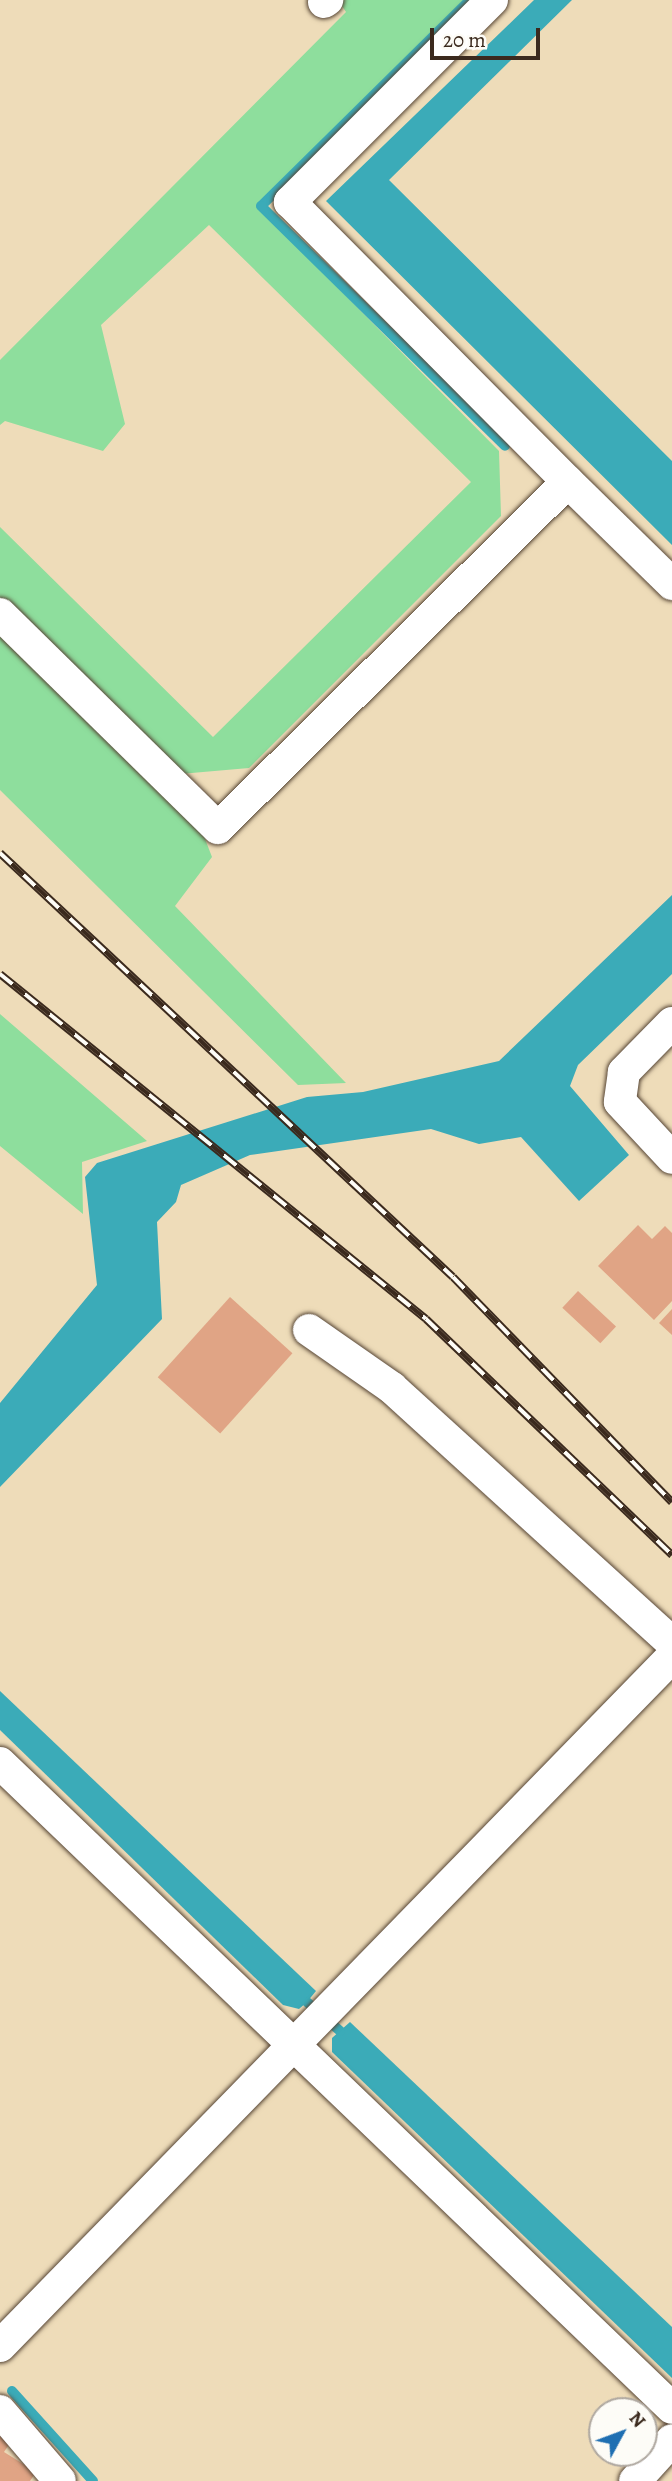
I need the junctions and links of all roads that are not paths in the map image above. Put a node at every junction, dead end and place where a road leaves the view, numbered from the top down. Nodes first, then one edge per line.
1 (492, 0) edge
2 (568, 482) junction
3 (672, 584) edge
4 (0, 614) edge
5 (672, 1023) edge
6 (672, 1158) edge
7 (309, 1330) dead end
8 (672, 1643) edge
9 (672, 1657) edge
10 (0, 1763) edge
11 (315, 2025) junction
12 (0, 2346) edge
13 (672, 2409) edge
14 (0, 2411) edge
15 (672, 2440) edge
16 (60, 2481) edge
17 (635, 2481) edge

1 - 2 street
2 - 3 street
2 - 4 street
5 - 6 street
7 - 8 street
9 - 11 street
10 - 11 street
11 - 12 street
11 - 13 street
14 - 16 street
15 - 17 street

